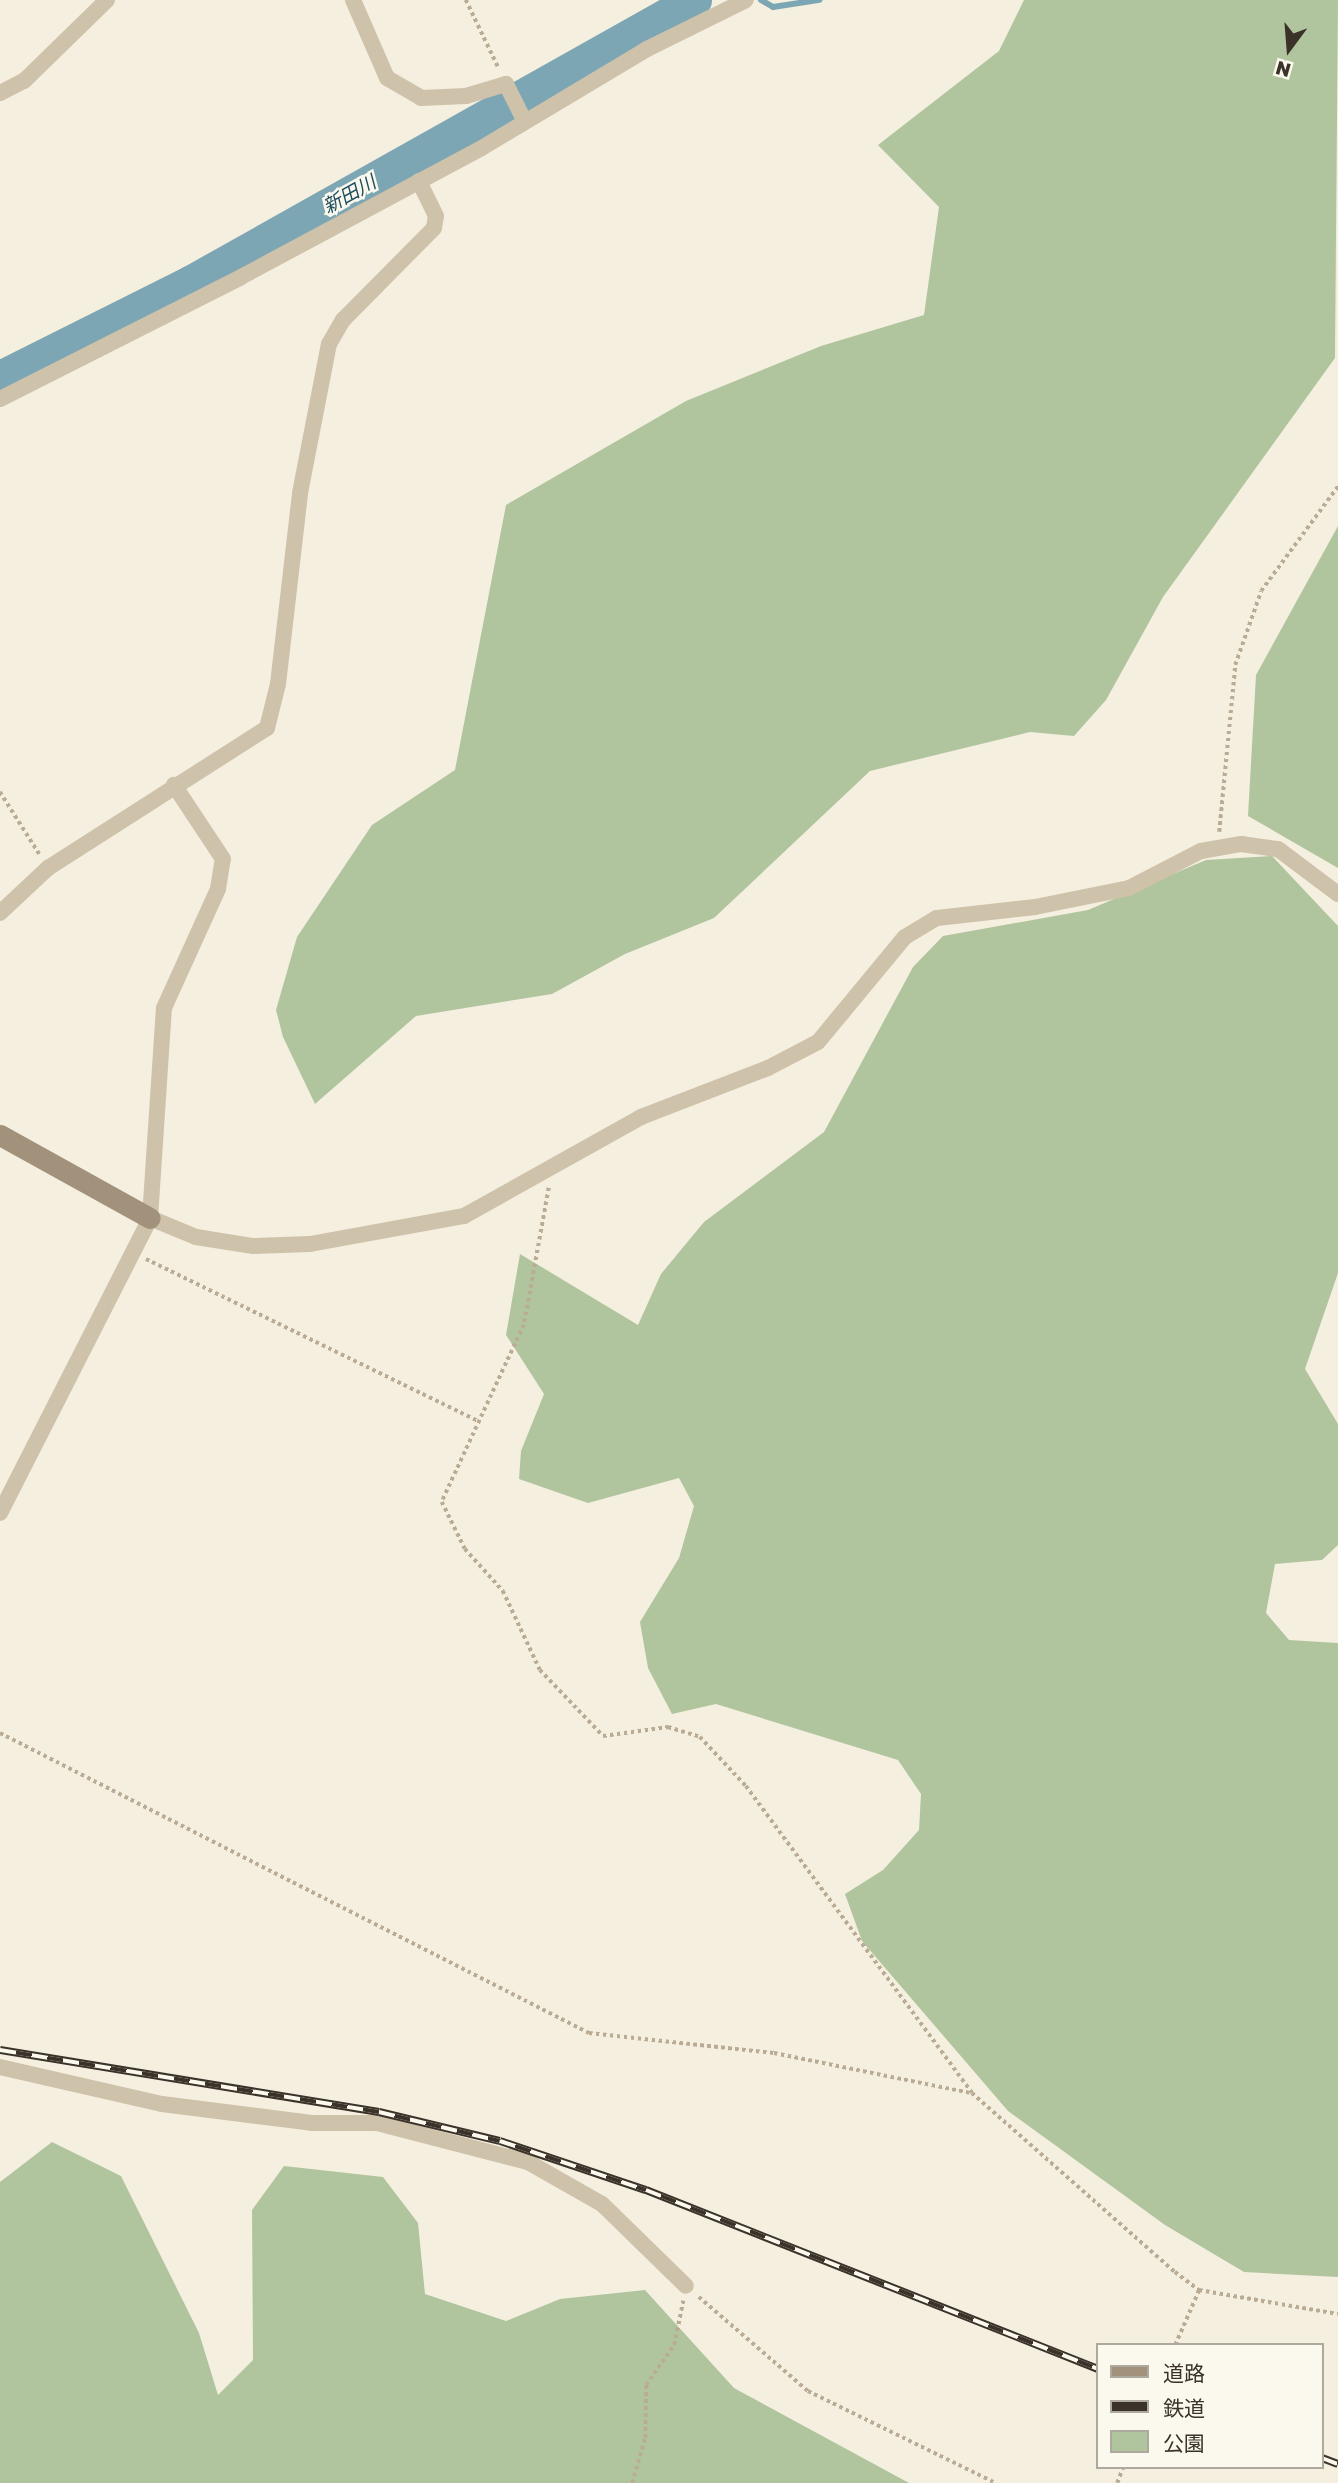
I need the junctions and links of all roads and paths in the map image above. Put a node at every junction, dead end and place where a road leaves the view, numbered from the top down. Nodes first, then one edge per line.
1 (107, 0) edge
2 (353, 0) edge
3 (466, 0) edge
4 (746, 0) edge
5 (506, 84) junction
6 (0, 93) edge
7 (524, 120) junction
8 (419, 181) junction
9 (0, 399) edge
10 (1338, 486) edge
11 (174, 785) junction
12 (0, 792) edge
13 (1218, 848) junction
14 (48, 869) junction
15 (1338, 894) edge
16 (0, 913) edge
17 (0, 1135) edge
18 (551, 1171) junction
19 (150, 1218) junction
20 (133, 1252) junction
21 (478, 1421) junction
22 (0, 1513) edge
23 (0, 1734) edge
24 (0, 2067) edge
25 (972, 2093) junction
26 (686, 2286) junction
27 (1199, 2290) junction
28 (1338, 2314) edge
29 (1176, 2343) edge
30 (632, 2483) edge
31 (996, 2483) edge

1 - 6 street
2 - 5 street
3 - 5 path
4 - 7 street
5 - 7 street
7 - 8 street
8 - 9 street
8 - 11 street
10 - 13 path
11 - 14 street
11 - 19 street
12 - 14 path
13 - 15 street
13 - 18 street
14 - 16 street
17 - 19 street
18 - 19 street
18 - 21 path
19 - 20 street
20 - 21 path
20 - 22 street
21 - 25 path
23 - 25 path
24 - 26 street
25 - 27 path
26 - 30 path
26 - 31 path
27 - 28 path
27 - 29 path

